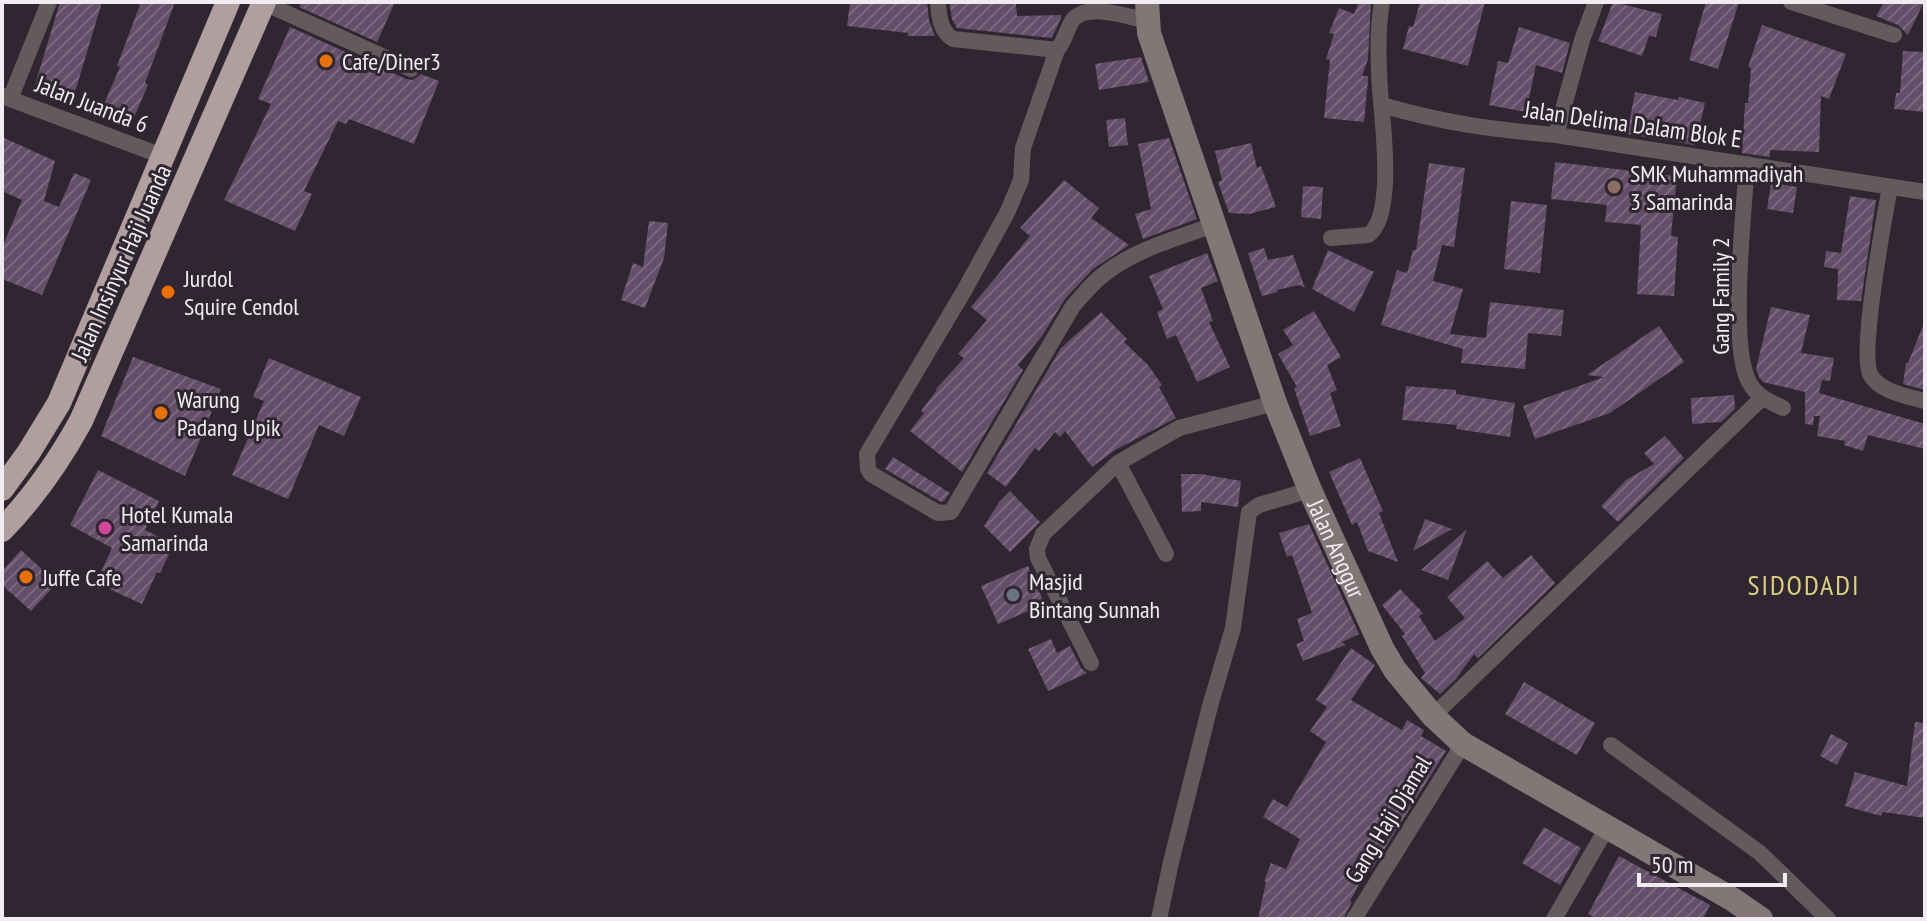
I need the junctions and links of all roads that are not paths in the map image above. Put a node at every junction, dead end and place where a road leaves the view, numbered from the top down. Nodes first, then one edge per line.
1 (49, 2) edge
2 (228, 2) edge
3 (264, 2) edge
4 (938, 2) edge
5 (1382, 2) edge
6 (1596, 2) edge
7 (1791, 2) edge
8 (1146, 11) edge
9 (1894, 35) dead end
10 (1057, 50) junction
11 (411, 69) dead end
12 (6, 97) edge
13 (1382, 105) junction
14 (1556, 135) junction
15 (165, 157) junction
16 (1747, 164) junction
17 (1890, 187) junction
18 (1925, 192) edge
19 (1216, 224) junction
20 (1331, 238) dead end
21 (1762, 398) junction
22 (1925, 401) edge
23 (1275, 403) junction
24 (1783, 408) dead end
25 (1118, 463) junction
26 (2, 489) edge
27 (1310, 490) junction
28 (2, 530) edge
29 (1166, 554) dead end
30 (1091, 663) dead end
31 (1433, 716) junction
32 (1463, 744) junction
33 (1611, 745) dead end
34 (1608, 826) junction
35 (1159, 919) edge
36 (1354, 919) edge
37 (1554, 919) edge
38 (1761, 919) edge
39 (1828, 919) edge

1 - 12 street
2 - 15 highway, Jalan Insinyur Haji Juanda
3 - 11 street
3 - 28 highway, Jalan Insinyur Haji Juanda
4 - 10 street
5 - 13 street
6 - 14 street
7 - 9 street
8 - 10 street
8 - 19 street, Jalan Anggur
10 - 19 street
12 - 15 street, Jalan Juanda 6
13 - 14 street, Jalan Delima Dalam Blok E
13 - 20 street
14 - 16 street, Jalan Delima Dalam Blok E
15 - 26 highway, Jalan Insinyur Haji Juanda
16 - 17 street, Jalan Delima Dalam Blok E
16 - 21 street, Gang Family 2
17 - 18 street, Jalan Delima Dalam Blok E
17 - 22 street
19 - 23 street, Jalan Anggur
21 - 24 street
21 - 31 street
23 - 25 street
23 - 27 street, Jalan Anggur
25 - 29 street
25 - 30 street
27 - 31 street, Jalan Anggur
27 - 35 street
31 - 32 street, Jalan Anggur
32 - 34 street, Jalan Anggur
32 - 36 street, Gang Haji Djamal
33 - 39 street
34 - 37 street
34 - 38 street, Jalan Anggur

